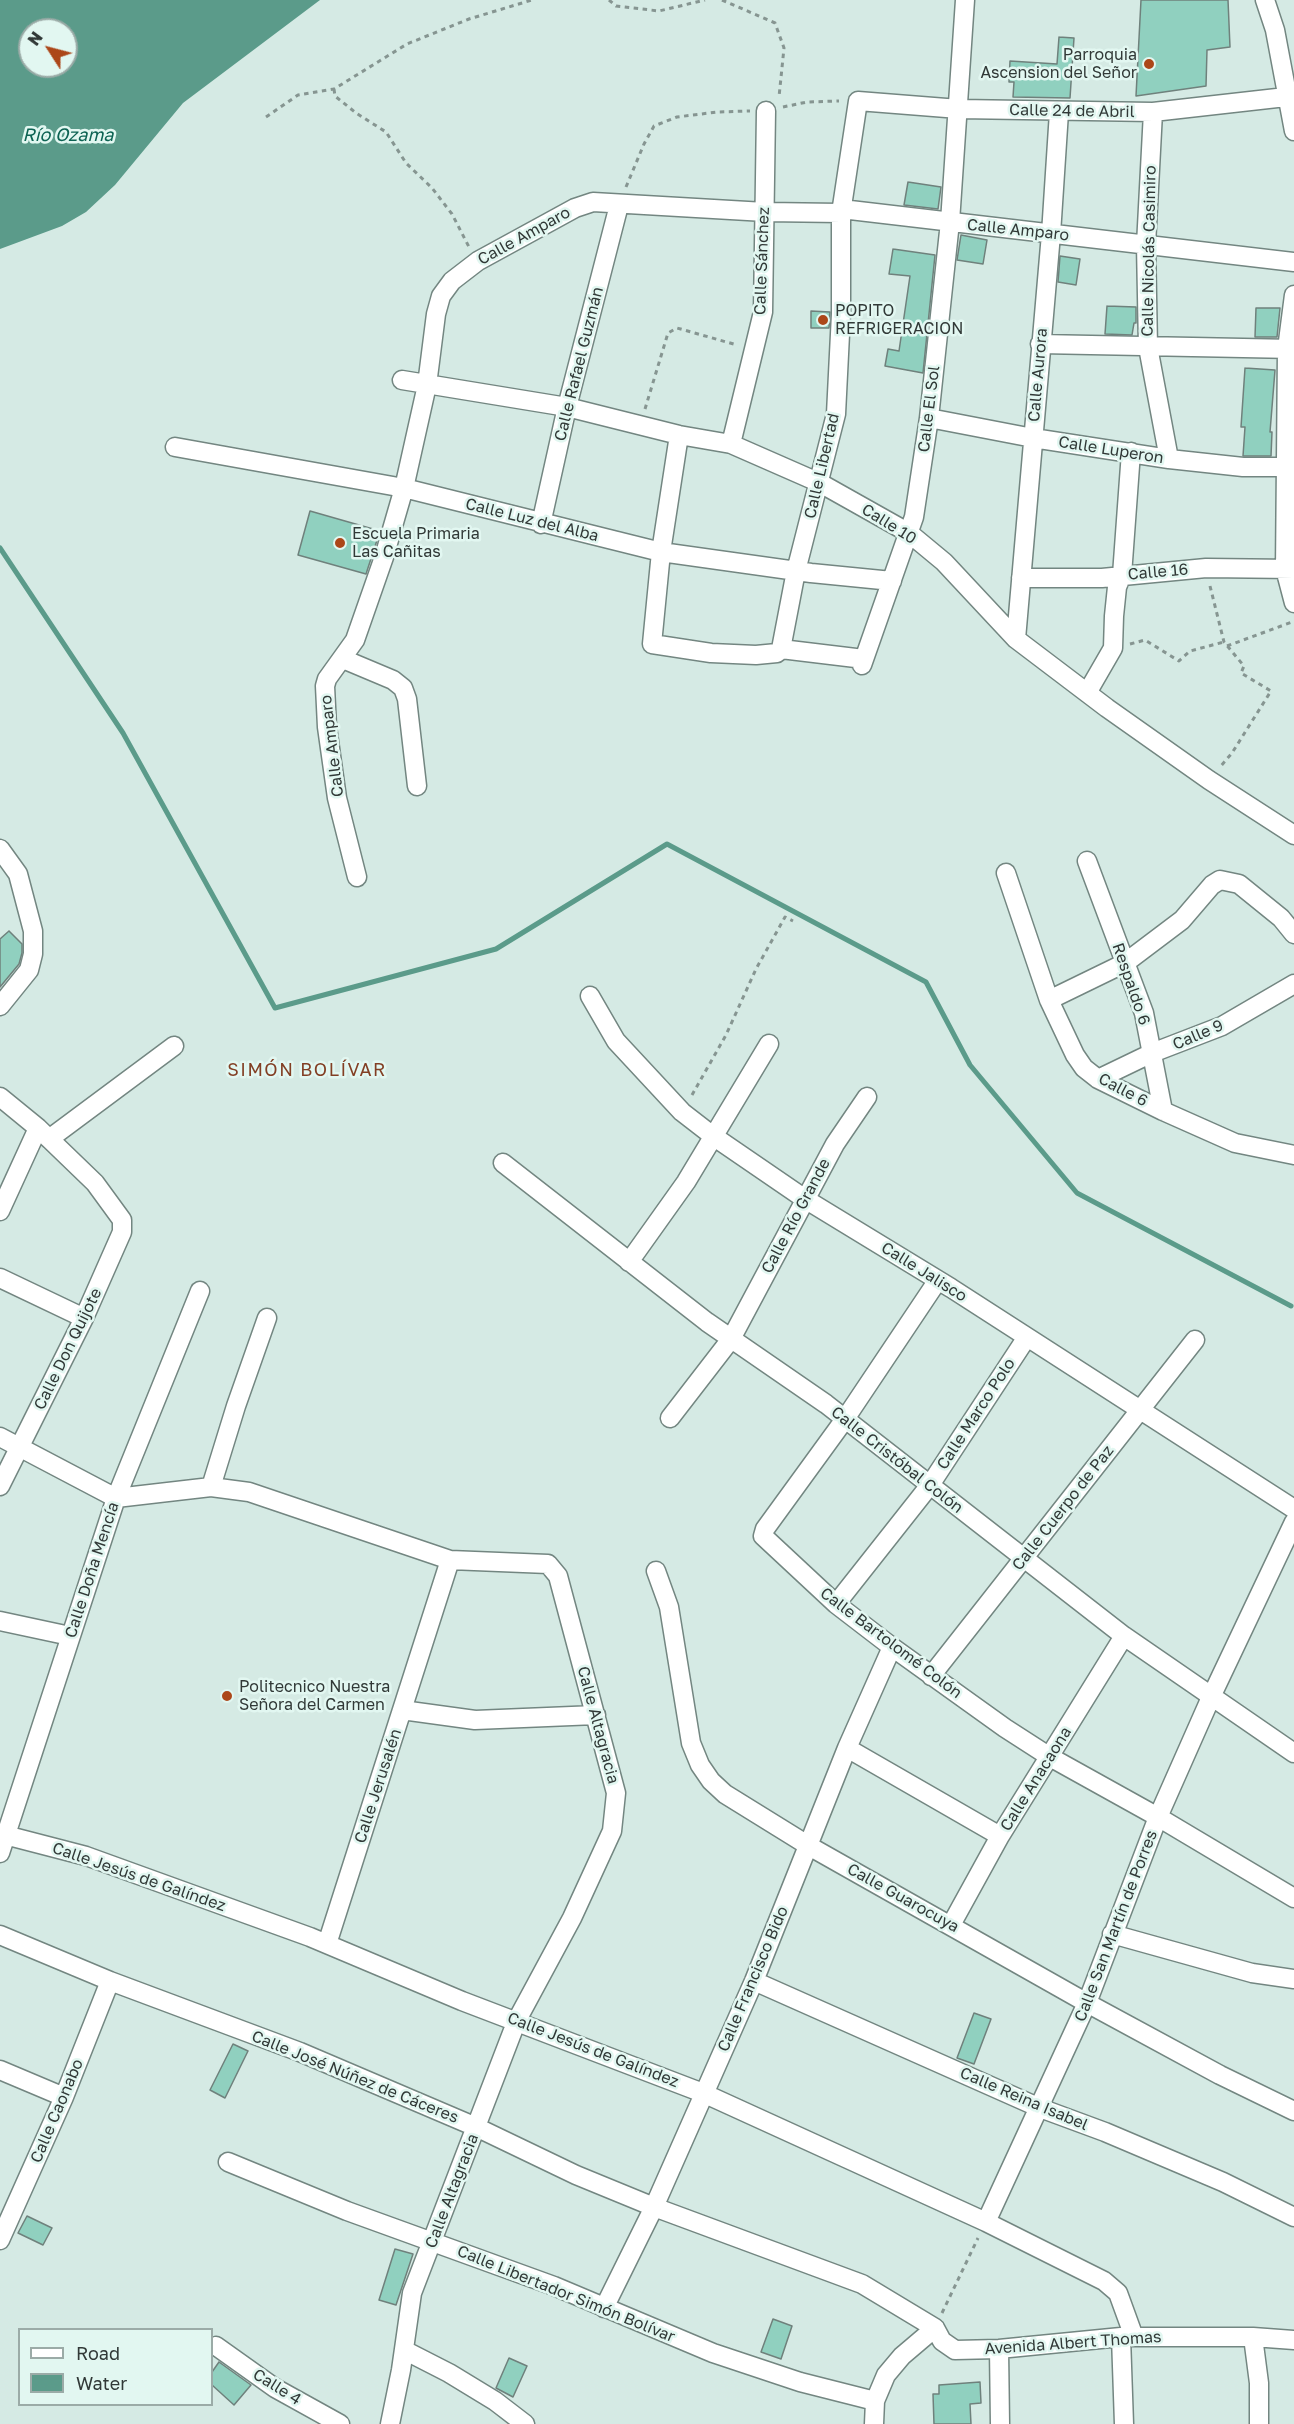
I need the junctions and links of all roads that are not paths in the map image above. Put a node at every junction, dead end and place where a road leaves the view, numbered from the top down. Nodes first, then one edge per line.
1 (965, 0) edge
2 (1265, 0) edge
3 (1286, 97) junction
4 (858, 101) joint
5 (772, 109) road end
6 (959, 109) junction
7 (1059, 112) junction
8 (1153, 112) junction
9 (1294, 131) edge
10 (619, 205) junction
11 (765, 212) junction
12 (841, 213) junction
13 (950, 222) junction
14 (1051, 234) junction
15 (1146, 244) junction
16 (1294, 262) edge
17 (1294, 295) edge
18 (1040, 344) junction
19 (1148, 347) junction
20 (1290, 349) edge
21 (402, 380) dead end
22 (427, 385) junction
23 (567, 407) junction
24 (929, 418) junction
25 (679, 435) junction
26 (1033, 438) junction
27 (731, 444) junction
28 (175, 447) dead end
29 (1131, 452) junction
30 (1169, 459) junction
31 (1290, 467) edge
32 (820, 483) junction
33 (404, 488) junction
34 (541, 524) junction
35 (909, 533) junction
36 (661, 552) junction
37 (1289, 569) edge
38 (796, 571) junction
39 (1122, 575) junction
40 (1022, 578) junction
41 (892, 581) junction
42 (1294, 603) edge
43 (1016, 639) junction
44 (781, 649) junction
45 (343, 659) junction
46 (1087, 693) junction
47 (417, 786) dead end
48 (1294, 835) edge
49 (0, 849) edge
50 (1087, 861) dead end
51 (1006, 873) dead end
52 (357, 877) dead end
53 (1294, 934) edge
54 (1125, 963) junction
55 (1294, 984) edge
56 (590, 996) dead end
57 (1049, 1000) junction
58 (0, 1006) edge
59 (769, 1044) dead end
60 (174, 1046) dead end
61 (1152, 1053) junction
62 (1098, 1079) junction
63 (0, 1097) edge
64 (867, 1097) dead end
65 (1163, 1111) junction
66 (44, 1133) junction
67 (713, 1136) junction
68 (1294, 1155) edge
69 (503, 1163) dead end
70 (805, 1198) junction
71 (0, 1211) edge
72 (629, 1262) junction
73 (0, 1278) edge
74 (938, 1280) junction
75 (200, 1292) dead end
76 (84, 1317) junction
77 (267, 1318) dead end
78 (1027, 1336) junction
79 (731, 1339) junction
80 (1195, 1340) dead end
81 (1140, 1409) junction
82 (670, 1418) dead end
83 (846, 1419) junction
84 (0, 1437) edge
85 (21, 1447) junction
86 (930, 1485) junction
87 (0, 1486) edge
88 (211, 1487) junction
89 (116, 1498) junction
90 (1294, 1509) edge
91 (1294, 1522) edge
92 (1024, 1559) junction
93 (450, 1560) junction
94 (656, 1571) dead end
95 (837, 1604) junction
96 (0, 1621) edge
97 (70, 1636) junction
98 (1124, 1636) junction
99 (892, 1647) junction
100 (931, 1676) junction
101 (1212, 1695) junction
102 (402, 1710) junction
103 (596, 1715) junction
104 (847, 1748) junction
105 (1294, 1753) edge
106 (1050, 1757) junction
107 (1158, 1817) junction
108 (5, 1835) junction
109 (1000, 1836) junction
110 (809, 1845) junction
111 (0, 1853) edge
112 (1294, 1898) edge
113 (951, 1925) junction
114 (1112, 1934) junction
115 (0, 1935) edge
116 (327, 1944) junction
117 (1294, 1978) edge
118 (110, 1981) junction
119 (754, 1981) junction
120 (1087, 2003) junction
121 (517, 2020) junction
122 (0, 2070) edge
123 (703, 2092) junction
124 (64, 2097) junction
125 (1040, 2108) junction
126 (1294, 2111) edge
127 (476, 2127) junction
128 (228, 2162) dead end
129 (654, 2207) junction
130 (1294, 2217) edge
131 (986, 2222) junction
132 (0, 2240) edge
133 (433, 2242) junction
134 (604, 2307) junction
135 (935, 2328) junction
136 (1128, 2337) junction
137 (1253, 2337) junction
138 (1294, 2340) edge
139 (216, 2346) dead end
140 (999, 2349) junction
141 (405, 2350) junction
142 (875, 2401) junction
143 (340, 2424) edge
144 (390, 2424) edge
145 (525, 2424) edge
146 (874, 2424) edge
147 (1000, 2424) edge
148 (1124, 2424) edge
149 (1259, 2424) edge

1 - 6 street, Calle El Sol
2 - 3 street
3 - 8 street, Calle 24 de Abril
3 - 9 street
4 - 6 street, Calle 24 de Abril
4 - 12 street, Calle Libertad
5 - 11 street, Calle Sánchez
6 - 7 street, Calle 24 de Abril
6 - 13 street, Calle El Sol
7 - 8 street, Calle 24 de Abril
7 - 14 street, Calle Aurora
8 - 15 street, Calle Nicolás Casimiro
10 - 11 street, Calle Amparo
10 - 22 street, Calle Amparo
10 - 23 street, Calle Rafael Guzmán
11 - 12 street, Calle Amparo
11 - 27 street, Calle Sánchez
12 - 13 street, Calle Amparo
12 - 32 street, Calle Libertad
13 - 14 street, Calle Amparo
13 - 24 street, Calle El Sol
14 - 15 street, Calle Amparo
14 - 18 street, Calle Aurora
15 - 16 street, Calle Amparo
15 - 19 street, Calle Nicolás Casimiro
17 - 20 street
18 - 19 street
18 - 26 street, Calle Aurora
19 - 20 street
19 - 30 street, Calle Nicolás Casimiro
20 - 31 street
21 - 22 street, Calle 10
22 - 23 street, Calle 10
22 - 33 street, Calle Amparo
23 - 25 street, Calle 10
23 - 34 street, Calle Rafael Guzmán
24 - 26 street, Calle Luperon
24 - 35 street, Calle El Sol
25 - 27 street, Calle 10
25 - 36 street
26 - 29 street, Calle Luperon
26 - 40 street, Calle Aurora
27 - 32 street, Calle 10
28 - 33 street, Calle Luz del Alba
29 - 30 street, Calle Luperon
29 - 39 street
30 - 31 street, Calle Luperon
31 - 37 street
32 - 35 street, Calle 10
32 - 38 street, Calle Libertad
33 - 34 street, Calle Luz del Alba
33 - 45 street, Calle Amparo
34 - 36 street, Calle Luz del Alba
35 - 41 street, Calle El Sol
35 - 43 street, Calle 10
36 - 38 street, Calle Luz del Alba
36 - 44 street
37 - 39 street, Calle 16
37 - 42 street
38 - 41 street, Calle Luz del Alba
38 - 44 street, Calle Libertad
39 - 40 street, Calle 16
39 - 46 street
40 - 43 street, Calle Aurora
41 - 44 street, Calle El Sol
43 - 46 street, Calle 10
45 - 47 street
45 - 52 street, Calle Amparo
46 - 48 street, Calle 10
49 - 58 street
50 - 54 street, Respaldo 6
51 - 57 street, Calle 6
53 - 54 street
54 - 57 street
54 - 61 street, Respaldo 6
55 - 61 street, Calle 9
56 - 67 street, Calle Jalisco
57 - 62 street, Calle 6
59 - 67 street
60 - 66 street
61 - 62 street, Calle 9
61 - 65 street, Respaldo 6
62 - 65 street, Calle 6
63 - 66 street
64 - 70 street, Calle Río Grande
65 - 68 street, Calle 6
66 - 71 street
66 - 76 street, Calle Don Quijote
67 - 70 street, Calle Jalisco
67 - 72 street
69 - 72 street, Calle Cristóbal Colón
70 - 74 street, Calle Jalisco
70 - 79 street, Calle Río Grande
72 - 79 street, Calle Cristóbal Colón
73 - 76 street
74 - 78 street, Calle Jalisco
74 - 83 street, Calle Bartolomé Colón
75 - 89 street, Calle Doña Mencía
76 - 85 street, Calle Don Quijote
77 - 88 street
78 - 81 street, Calle Jalisco
78 - 86 street, Calle Marco Polo
79 - 82 street, Calle Río Grande
79 - 83 street, Calle Cristóbal Colón
80 - 81 street, Calle Cuerpo de Paz
81 - 90 street, Calle Jalisco
81 - 92 street, Calle Cuerpo de Paz
83 - 86 street, Calle Cristóbal Colón
83 - 95 street, Calle Bartolomé Colón
84 - 85 street
85 - 87 street, Calle Don Quijote
85 - 89 street
86 - 92 street, Calle Cristóbal Colón
86 - 95 street, Calle Marco Polo
88 - 89 street, Calle Altagracia
88 - 93 street, Calle Altagracia
89 - 97 street, Calle Doña Mencía
91 - 101 street, Calle San Martín de Porres
92 - 98 street, Calle Cristóbal Colón
92 - 100 street, Calle Cuerpo de Paz
93 - 102 street, Calle Jerusalén
93 - 103 street, Calle Altagracia
94 - 110 street, Calle Guarocuya
95 - 99 street, Calle Bartolomé Colón
96 - 97 street
97 - 108 street, Calle Doña Mencía
98 - 101 street, Calle Cristóbal Colón
98 - 106 street, Calle Anacaona
99 - 100 street, Calle Bartolomé Colón
99 - 104 street, Calle Francisco Bido
100 - 106 street, Calle Bartolomé Colón
101 - 105 street, Calle Cristóbal Colón
101 - 107 street, Calle San Martín de Porres
102 - 103 street
102 - 116 street, Calle Jerusalén
103 - 121 street, Calle Altagracia
104 - 109 street
104 - 110 street, Calle Francisco Bido
106 - 107 street, Calle Bartolomé Colón
106 - 109 street, Calle Anacaona
107 - 112 street, Calle Bartolomé Colón
107 - 114 street, Calle San Martín de Porres
108 - 111 street, Calle Doña Mencía
108 - 116 street, Calle Jesús de Galíndez
109 - 113 street, Calle Anacaona
110 - 113 street, Calle Guarocuya
110 - 119 street, Calle Francisco Bido
113 - 120 street, Calle Guarocuya
114 - 117 street
114 - 120 street, Calle San Martín de Porres
115 - 118 street, Calle José Núñez de Cáceres
116 - 121 street, Calle Jesús de Galíndez
118 - 124 street, Calle Caonabo
118 - 127 street, Calle José Núñez de Cáceres
119 - 123 street, Calle Francisco Bido
119 - 125 street, Calle Reina Isabel
120 - 125 street, Calle San Martín de Porres
120 - 126 street, Calle Guarocuya
121 - 123 street, Calle Jesús de Galíndez
121 - 127 street, Calle Altagracia
122 - 124 street
123 - 129 street, Calle Francisco Bido
123 - 131 street, Calle Jesús de Galíndez
124 - 132 street, Calle Caonabo
125 - 130 street, Calle Reina Isabel
125 - 131 street, Calle San Martín de Porres
127 - 129 street, Calle José Núñez de Cáceres
127 - 133 street, Calle Altagracia
128 - 133 street, Calle Libertador Simón Bolívar
129 - 134 street, Calle Francisco Bido
129 - 135 street, Calle José Núñez de Cáceres
131 - 136 street, Calle Jesús de Galíndez
133 - 134 street, Calle Libertador Simón Bolívar
133 - 141 street, Calle Altagracia
134 - 142 street, Calle Libertador Simón Bolívar
135 - 140 street, Avenida Albert Thomas
135 - 142 street
136 - 137 street, Avenida Albert Thomas
136 - 140 street, Avenida Albert Thomas
136 - 148 street, Calle Jesús de Galíndez
137 - 138 street, Avenida Albert Thomas
137 - 149 street
139 - 143 street, Calle 4
140 - 147 street
141 - 144 street, Calle Altagracia
141 - 145 street
142 - 146 street

